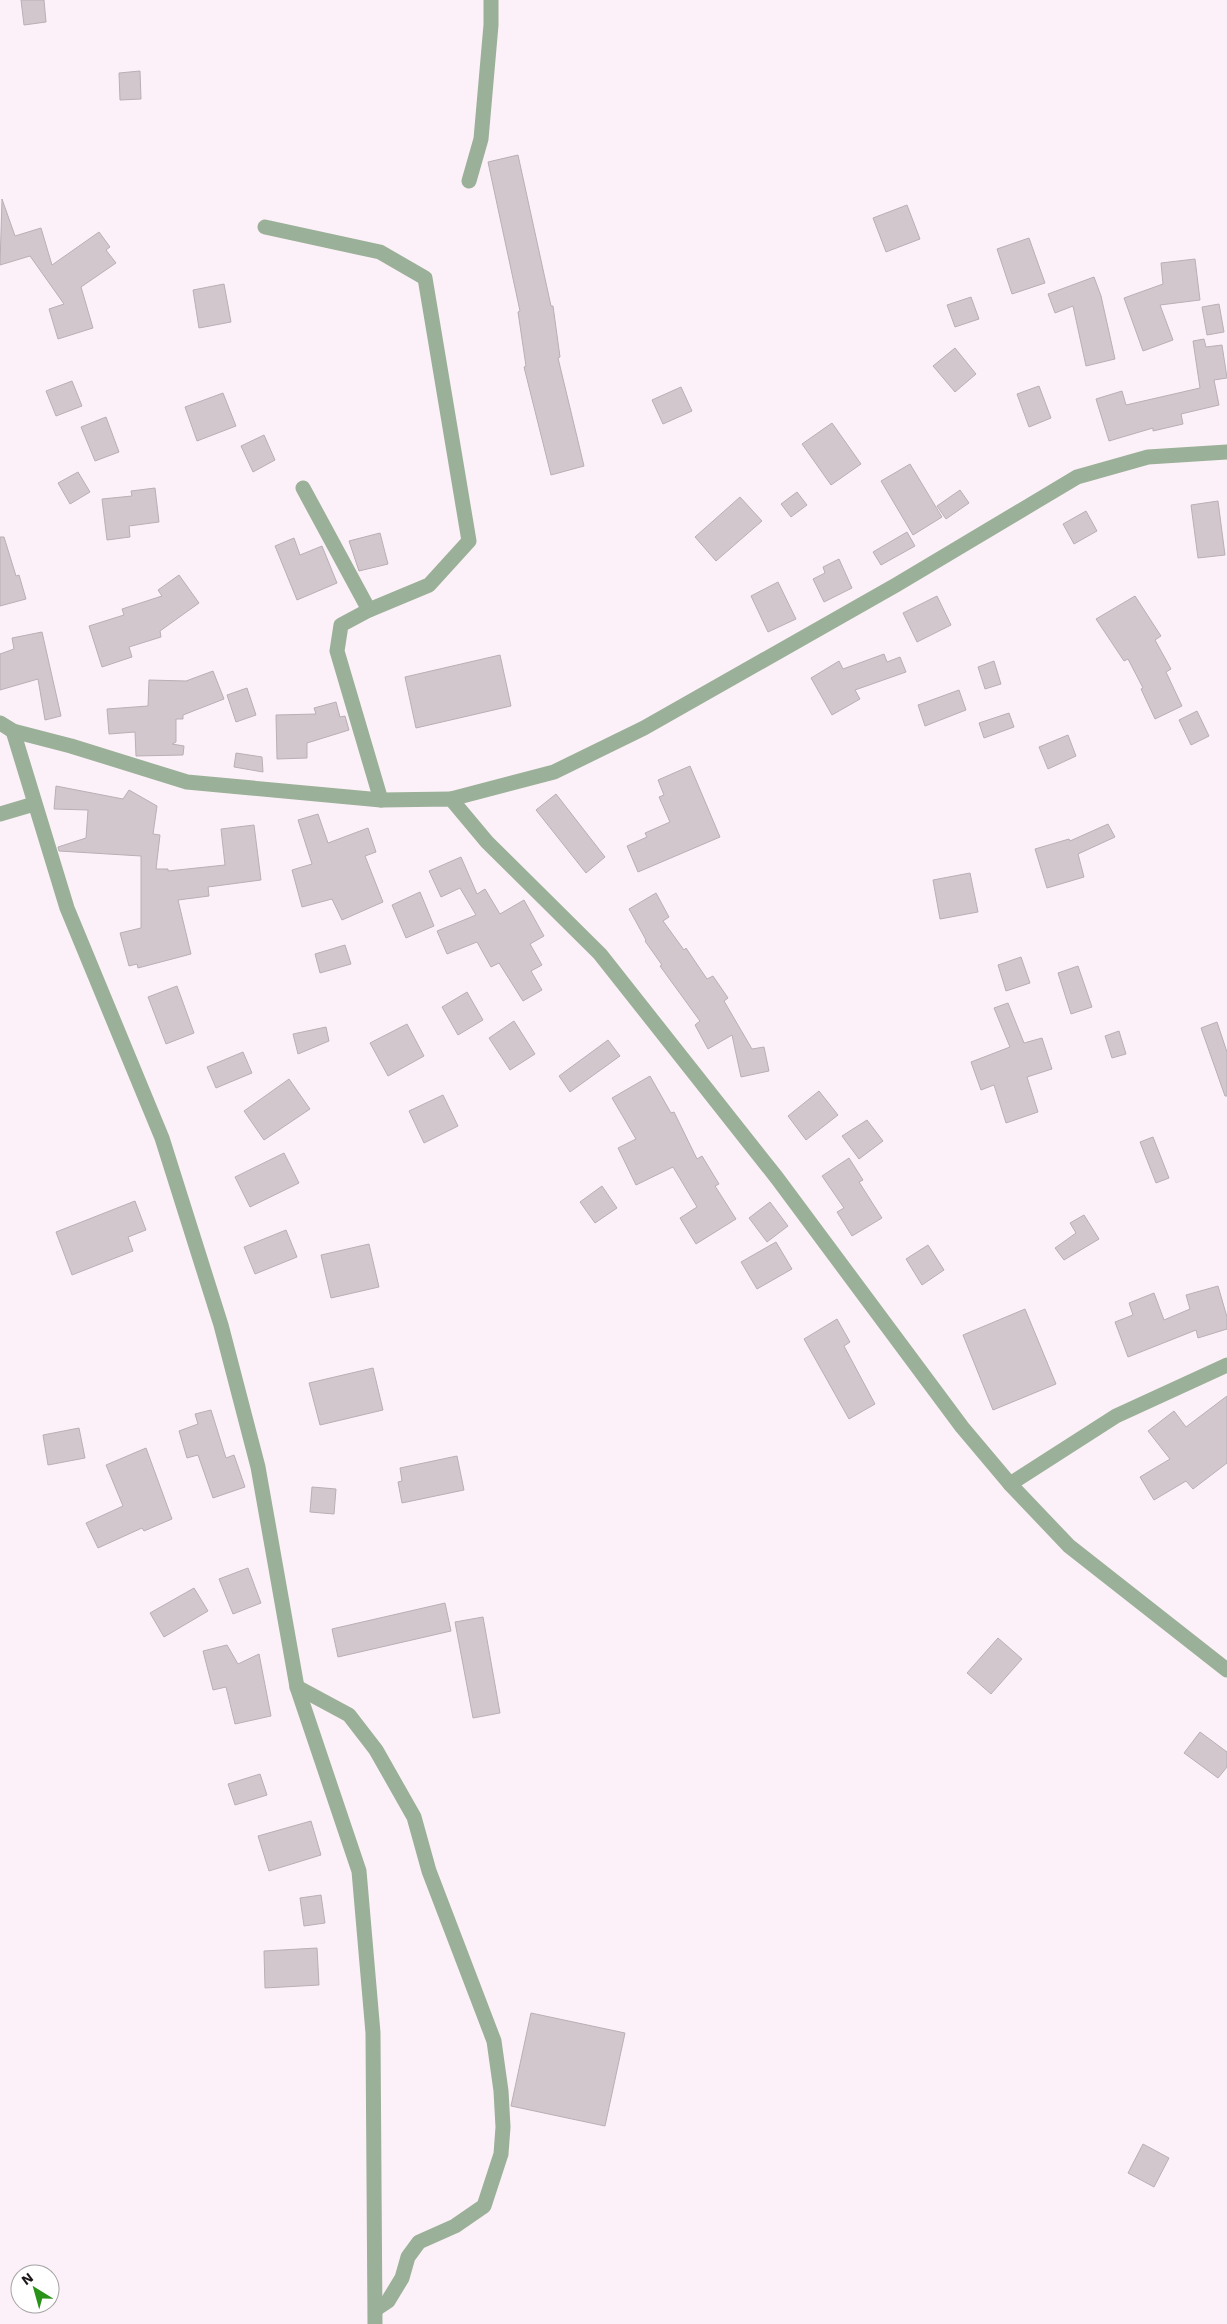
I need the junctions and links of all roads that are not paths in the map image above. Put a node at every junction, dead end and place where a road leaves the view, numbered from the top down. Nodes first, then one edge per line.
1 (491, 0) edge
2 (469, 181) dead end
3 (265, 228) dead end
4 (1227, 452) edge
5 (303, 488) dead end
6 (369, 610) junction
7 (6, 727) edge
8 (451, 799) junction
9 (381, 800) junction
10 (34, 804) junction
11 (0, 814) edge
12 (1227, 1365) edge
13 (1010, 1484) junction
14 (1227, 1670) edge
15 (297, 1687) junction
16 (375, 2317) edge

1 - 2 street
3 - 6 street
4 - 8 street
5 - 6 street
6 - 9 street
7 - 9 street
7 - 10 street
8 - 9 street
8 - 13 street
10 - 11 street
10 - 15 street
12 - 13 street
13 - 14 street
15 - 16 street
15 - 16 street

